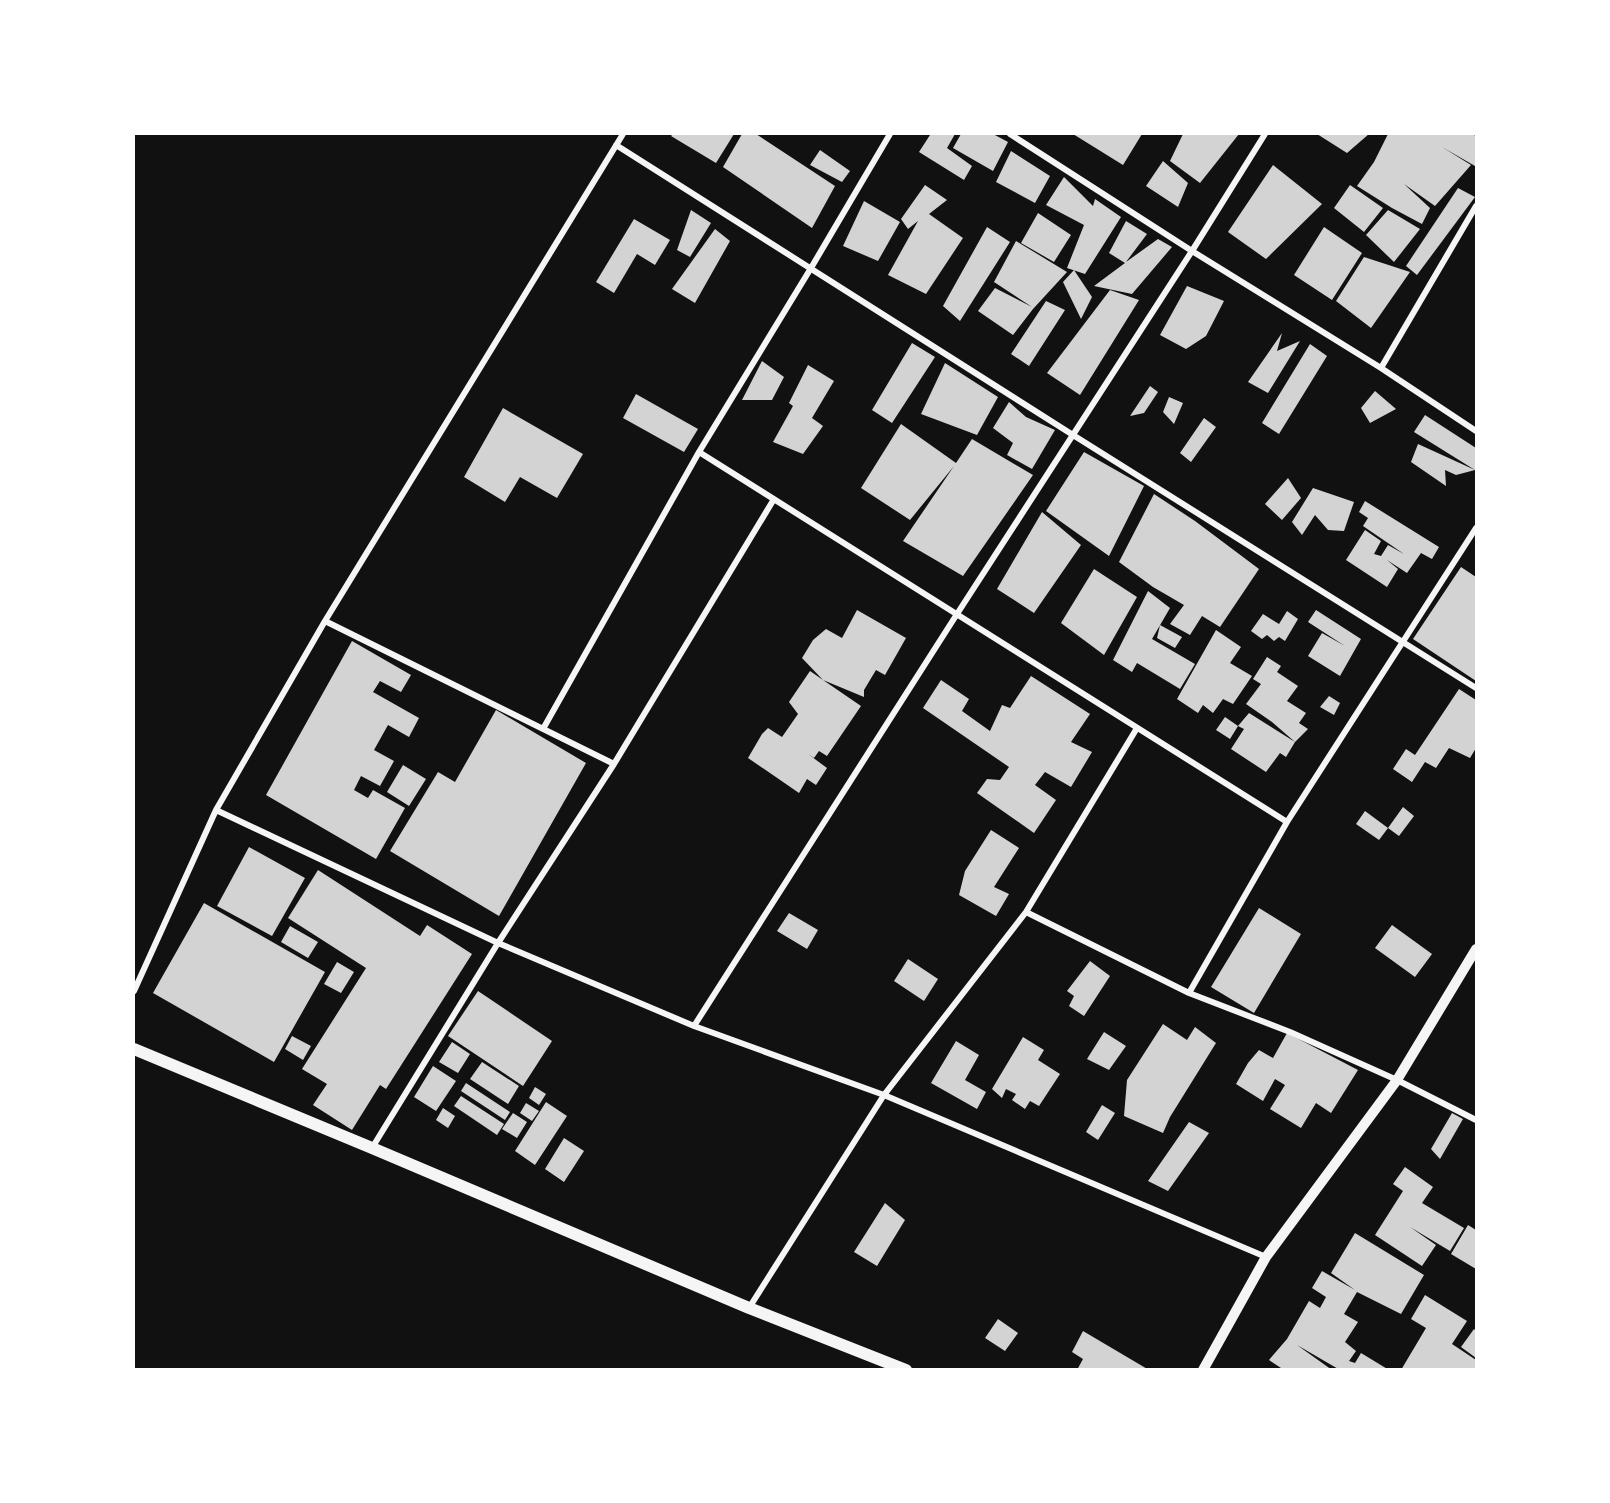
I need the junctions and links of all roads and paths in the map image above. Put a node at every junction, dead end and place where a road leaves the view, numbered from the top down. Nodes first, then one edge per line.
1 (623, 134) edge
2 (890, 134) edge
3 (1010, 134) edge
4 (1265, 134) edge
5 (616, 145) junction
6 (1476, 206) edge
7 (1192, 251) junction
8 (811, 268) junction
9 (1380, 368) junction
10 (1476, 431) edge
11 (1073, 435) junction
12 (699, 452) junction
13 (774, 499) junction
14 (1476, 528) edge
15 (957, 614) junction
16 (326, 621) junction
17 (1402, 642) junction
18 (1476, 688) edge
19 (1137, 728) junction
20 (543, 729) junction
21 (614, 764) junction
22 (216, 810) junction
23 (1287, 822) junction
24 (1026, 912) junction
25 (498, 943) junction
26 (1476, 949) edge
27 (134, 991) edge
28 (1189, 993) junction
29 (694, 1026) junction
30 (134, 1049) edge
31 (1397, 1080) junction
32 (884, 1095) junction
33 (1476, 1120) edge
34 (372, 1148) junction
35 (1266, 1257) junction
36 (749, 1308) junction
37 (906, 1370) edge
38 (1203, 1370) edge

1 - 5 street
2 - 8 street
3 - 7 street
4 - 7 street
5 - 8 street
5 - 16 street
6 - 9 street
7 - 9 street
7 - 11 street
8 - 11 street
8 - 12 street
9 - 10 street
11 - 15 street
11 - 17 street
12 - 13 street
12 - 20 street
13 - 15 street
13 - 21 street
14 - 17 street
15 - 19 street
15 - 29 street
16 - 20 street
16 - 22 street
17 - 18 street
17 - 23 street
19 - 23 street
19 - 24 street
20 - 21 street
21 - 25 street
22 - 25 street
22 - 27 street
23 - 28 street
24 - 28 street
24 - 32 street
25 - 29 street
25 - 34 street
26 - 31 street
28 - 31 street
29 - 32 street
30 - 34 main road
31 - 33 street
31 - 35 street
32 - 35 street
32 - 36 street
34 - 36 main road
35 - 38 street
36 - 37 main road

